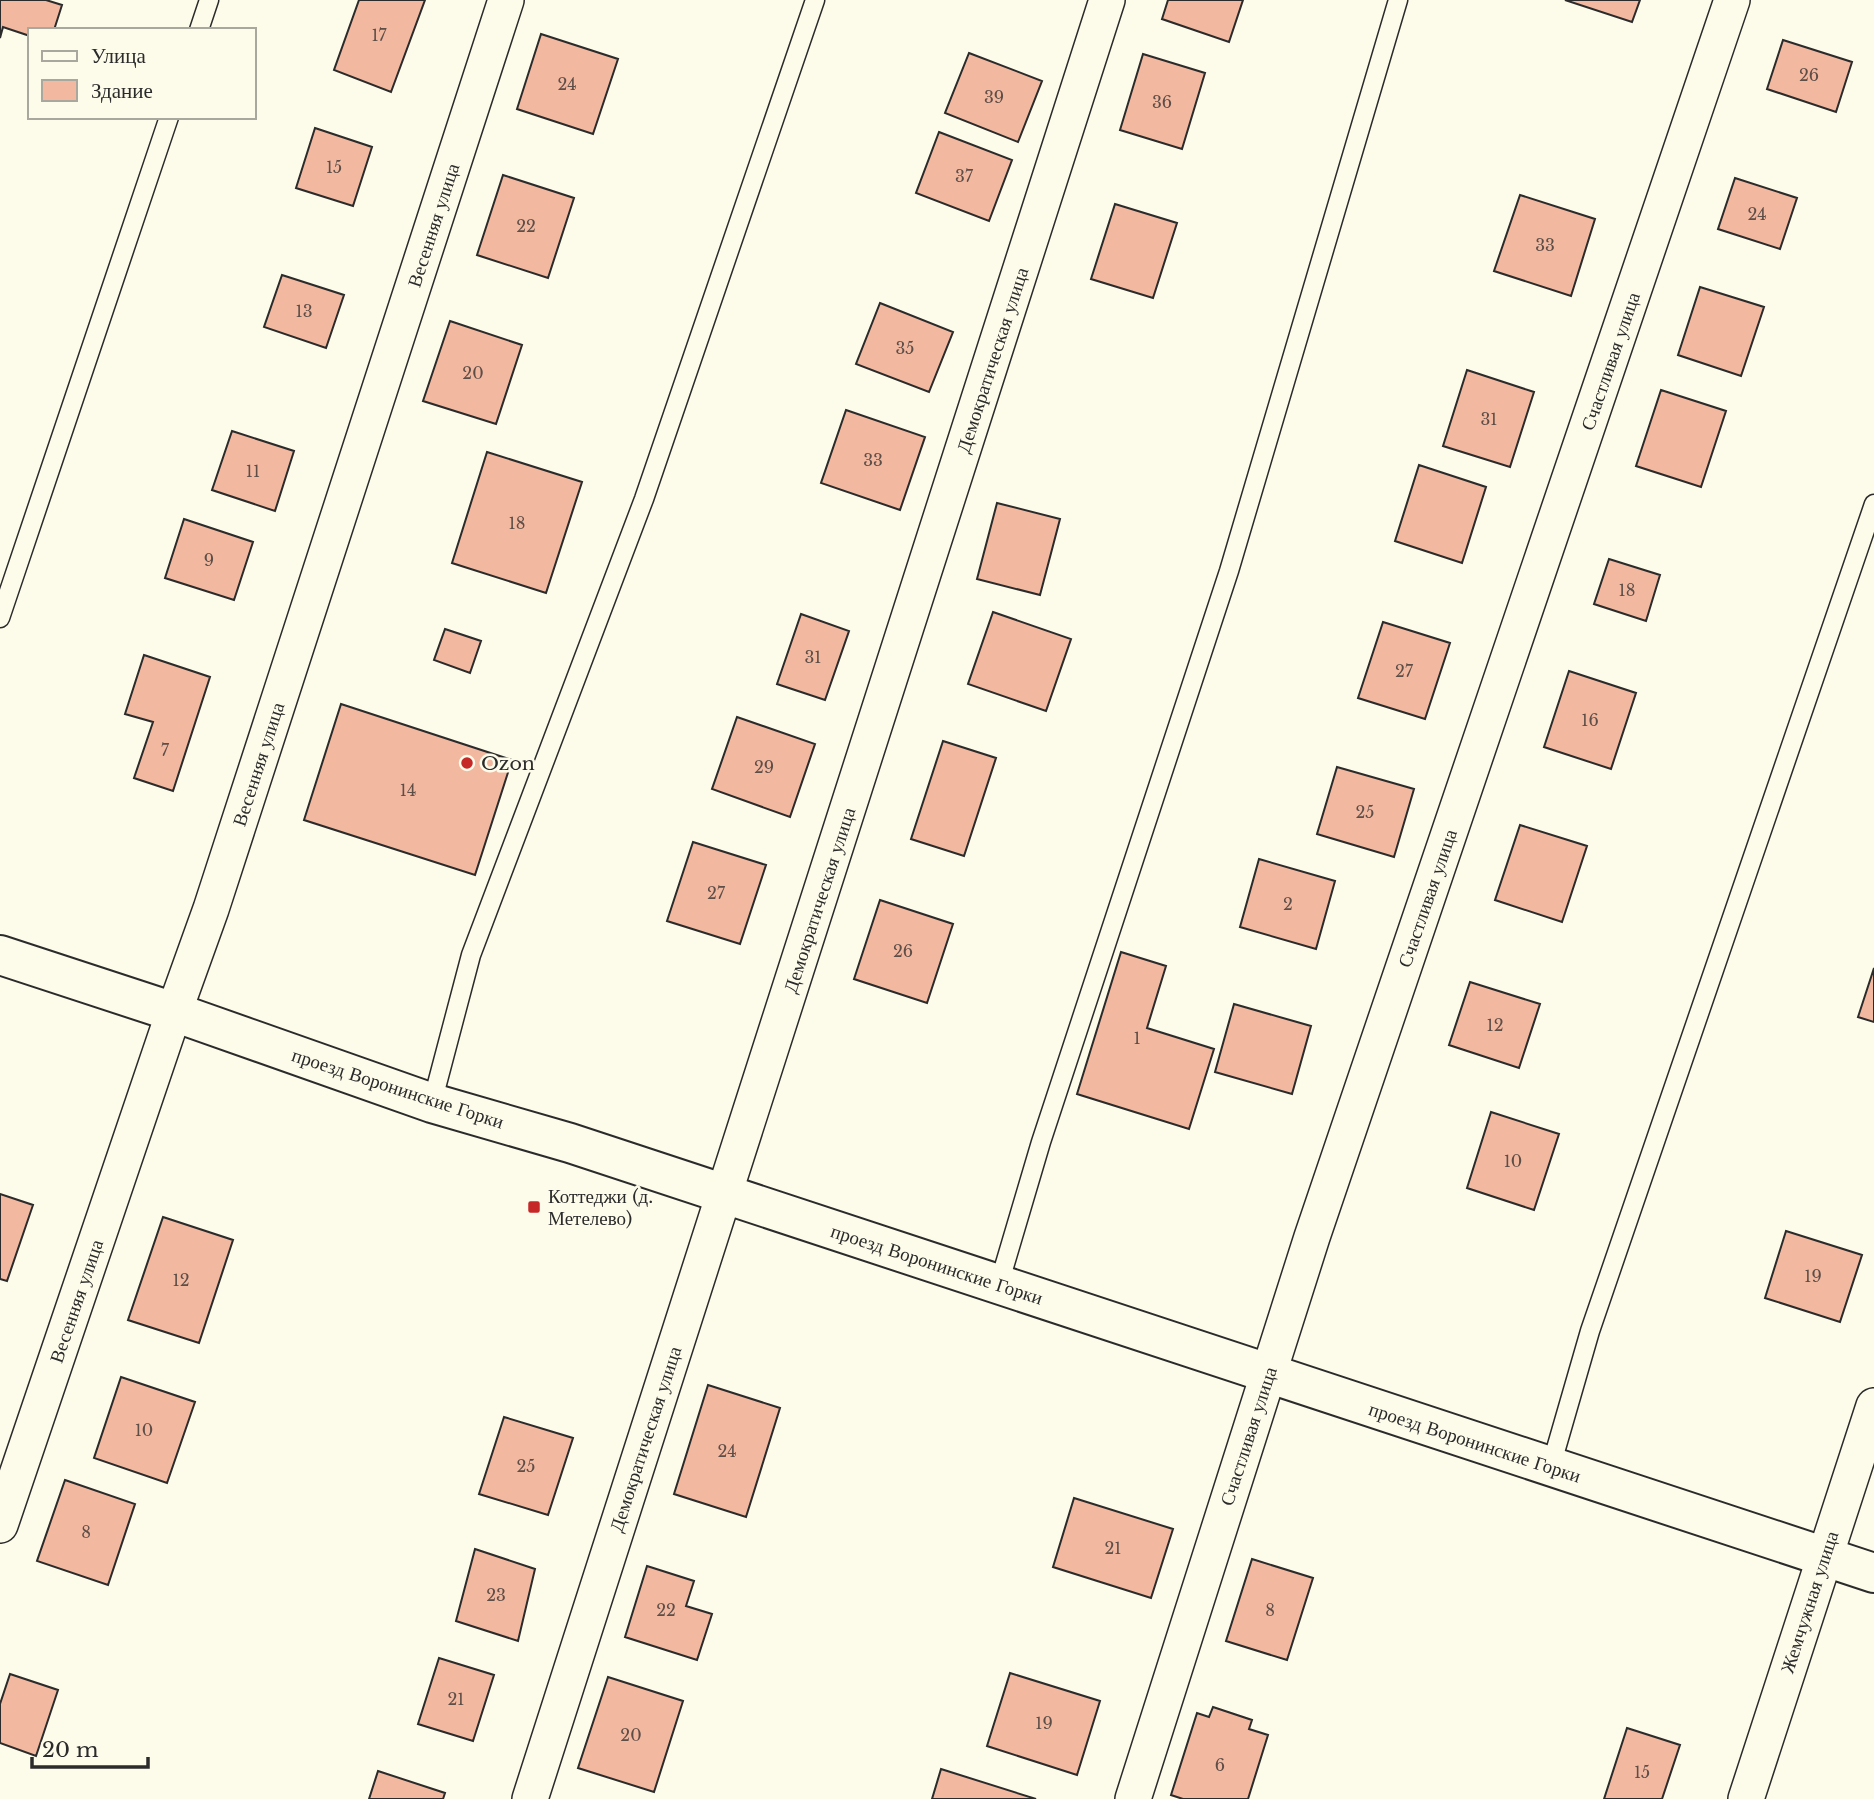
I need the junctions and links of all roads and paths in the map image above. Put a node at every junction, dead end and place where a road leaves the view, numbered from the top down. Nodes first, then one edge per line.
1 (209, 0) edge
2 (506, 0) edge
3 (816, 0) edge
4 (1107, 0) edge
5 (1398, 0) edge
6 (1732, 0) edge
7 (200, 28) edge
8 (168, 119) edge
9 (1874, 503) edge
10 (0, 618) edge
11 (0, 954) edge
12 (174, 1012) junction
13 (432, 1103) junction
14 (723, 1193) junction
15 (999, 1284) junction
16 (1268, 1373) junction
17 (1874, 1406) edge
18 (1550, 1466) junction
19 (0, 1525) edge
20 (1824, 1557) junction
21 (1874, 1573) edge
22 (530, 1799) edge
23 (1133, 1799) edge
24 (1746, 1799) edge

1 - 7 lane
2 - 12 street, Весенняя улица
3 - 13 lane
4 - 14 street, Демократическая улица
5 - 15 lane
6 - 16 street, Счастливая улица
8 - 10 lane
9 - 18 lane
11 - 12 street, проезд Воронинские Горки
12 - 13 street, проезд Воронинские Горки
12 - 19 street, Весенняя улица
13 - 14 street, проезд Воронинские Горки
14 - 15 street, проезд Воронинские Горки
14 - 22 street, Демократическая улица
15 - 16 street, проезд Воронинские Горки
16 - 18 street, проезд Воронинские Горки
16 - 23 street, Счастливая улица
17 - 20 street, Жемчужная улица
18 - 20 street, проезд Воронинские Горки
20 - 21 street, проезд Воронинские Горки
20 - 24 street, Жемчужная улица

